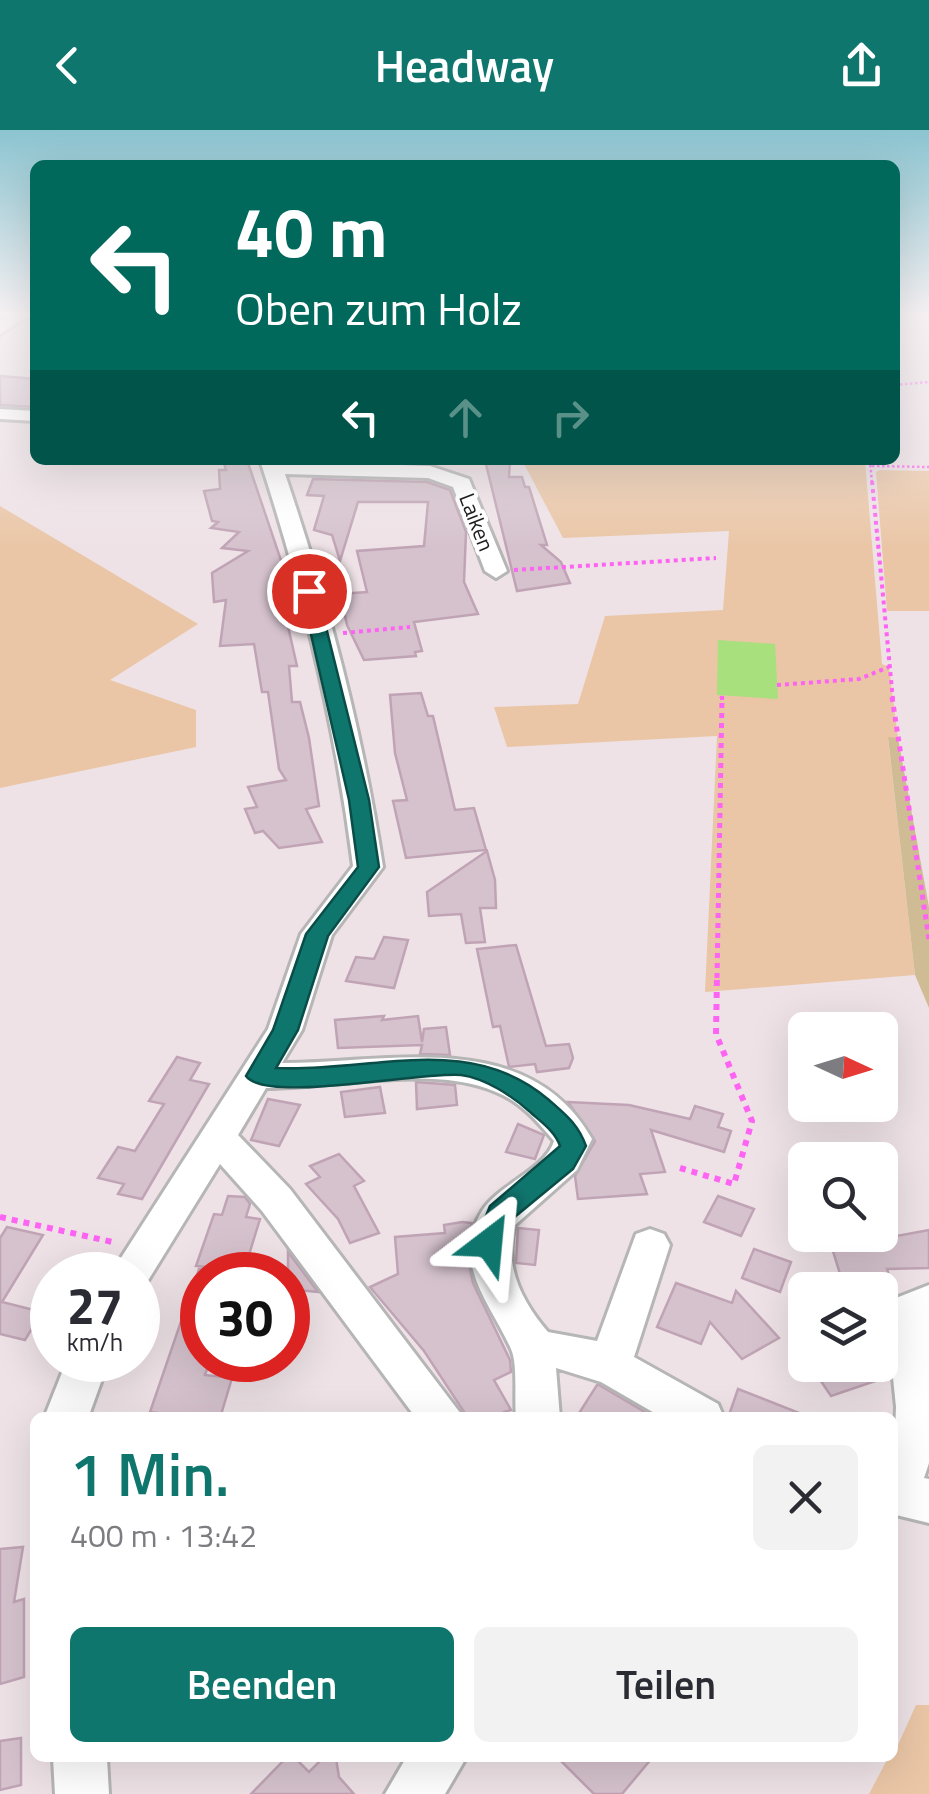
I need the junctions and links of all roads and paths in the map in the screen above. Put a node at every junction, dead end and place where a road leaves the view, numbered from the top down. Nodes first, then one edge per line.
1 (0, 414) edge
2 (30, 416) edge
3 (272, 465) edge
4 (292, 465) edge
5 (871, 465) edge
6 (900, 465) edge
7 (929, 467) edge
8 (716, 558) dead end
9 (496, 571) joint
10 (410, 627) dead end
11 (318, 635) junction
12 (889, 667) junction
13 (777, 685) dead end
14 (722, 695) dead end
15 (929, 939) edge
16 (259, 1076) junction
17 (216, 1136) junction
18 (680, 1168) dead end
19 (0, 1217) edge
20 (650, 1245) dead end
21 (107, 1252) edge
22 (143, 1252) edge
23 (929, 1302) edge
24 (539, 1351) junction
25 (610, 1366) junction
26 (80, 1382) edge
27 (68, 1412) edge
28 (437, 1412) edge
29 (537, 1412) edge
30 (691, 1412) edge
31 (905, 1496) edge
32 (80, 1762) edge
33 (436, 1762) edge
34 (82, 1794) edge
35 (412, 1794) edge

1 - 2 street
3 - 11 street
4 - 9 street, Laiken
5 - 12 path
6 - 7 path
8 - 9 path
10 - 11 path
11 - 16 street
12 - 13 path
12 - 15 path
14 - 18 path
16 - 17 street
16 - 24 street
17 - 22 street
17 - 28 street
19 - 21 path
20 - 25 street
23 - 31 street
24 - 25 street
24 - 29 street
25 - 30 street
26 - 27 street
32 - 34 street
33 - 35 street

